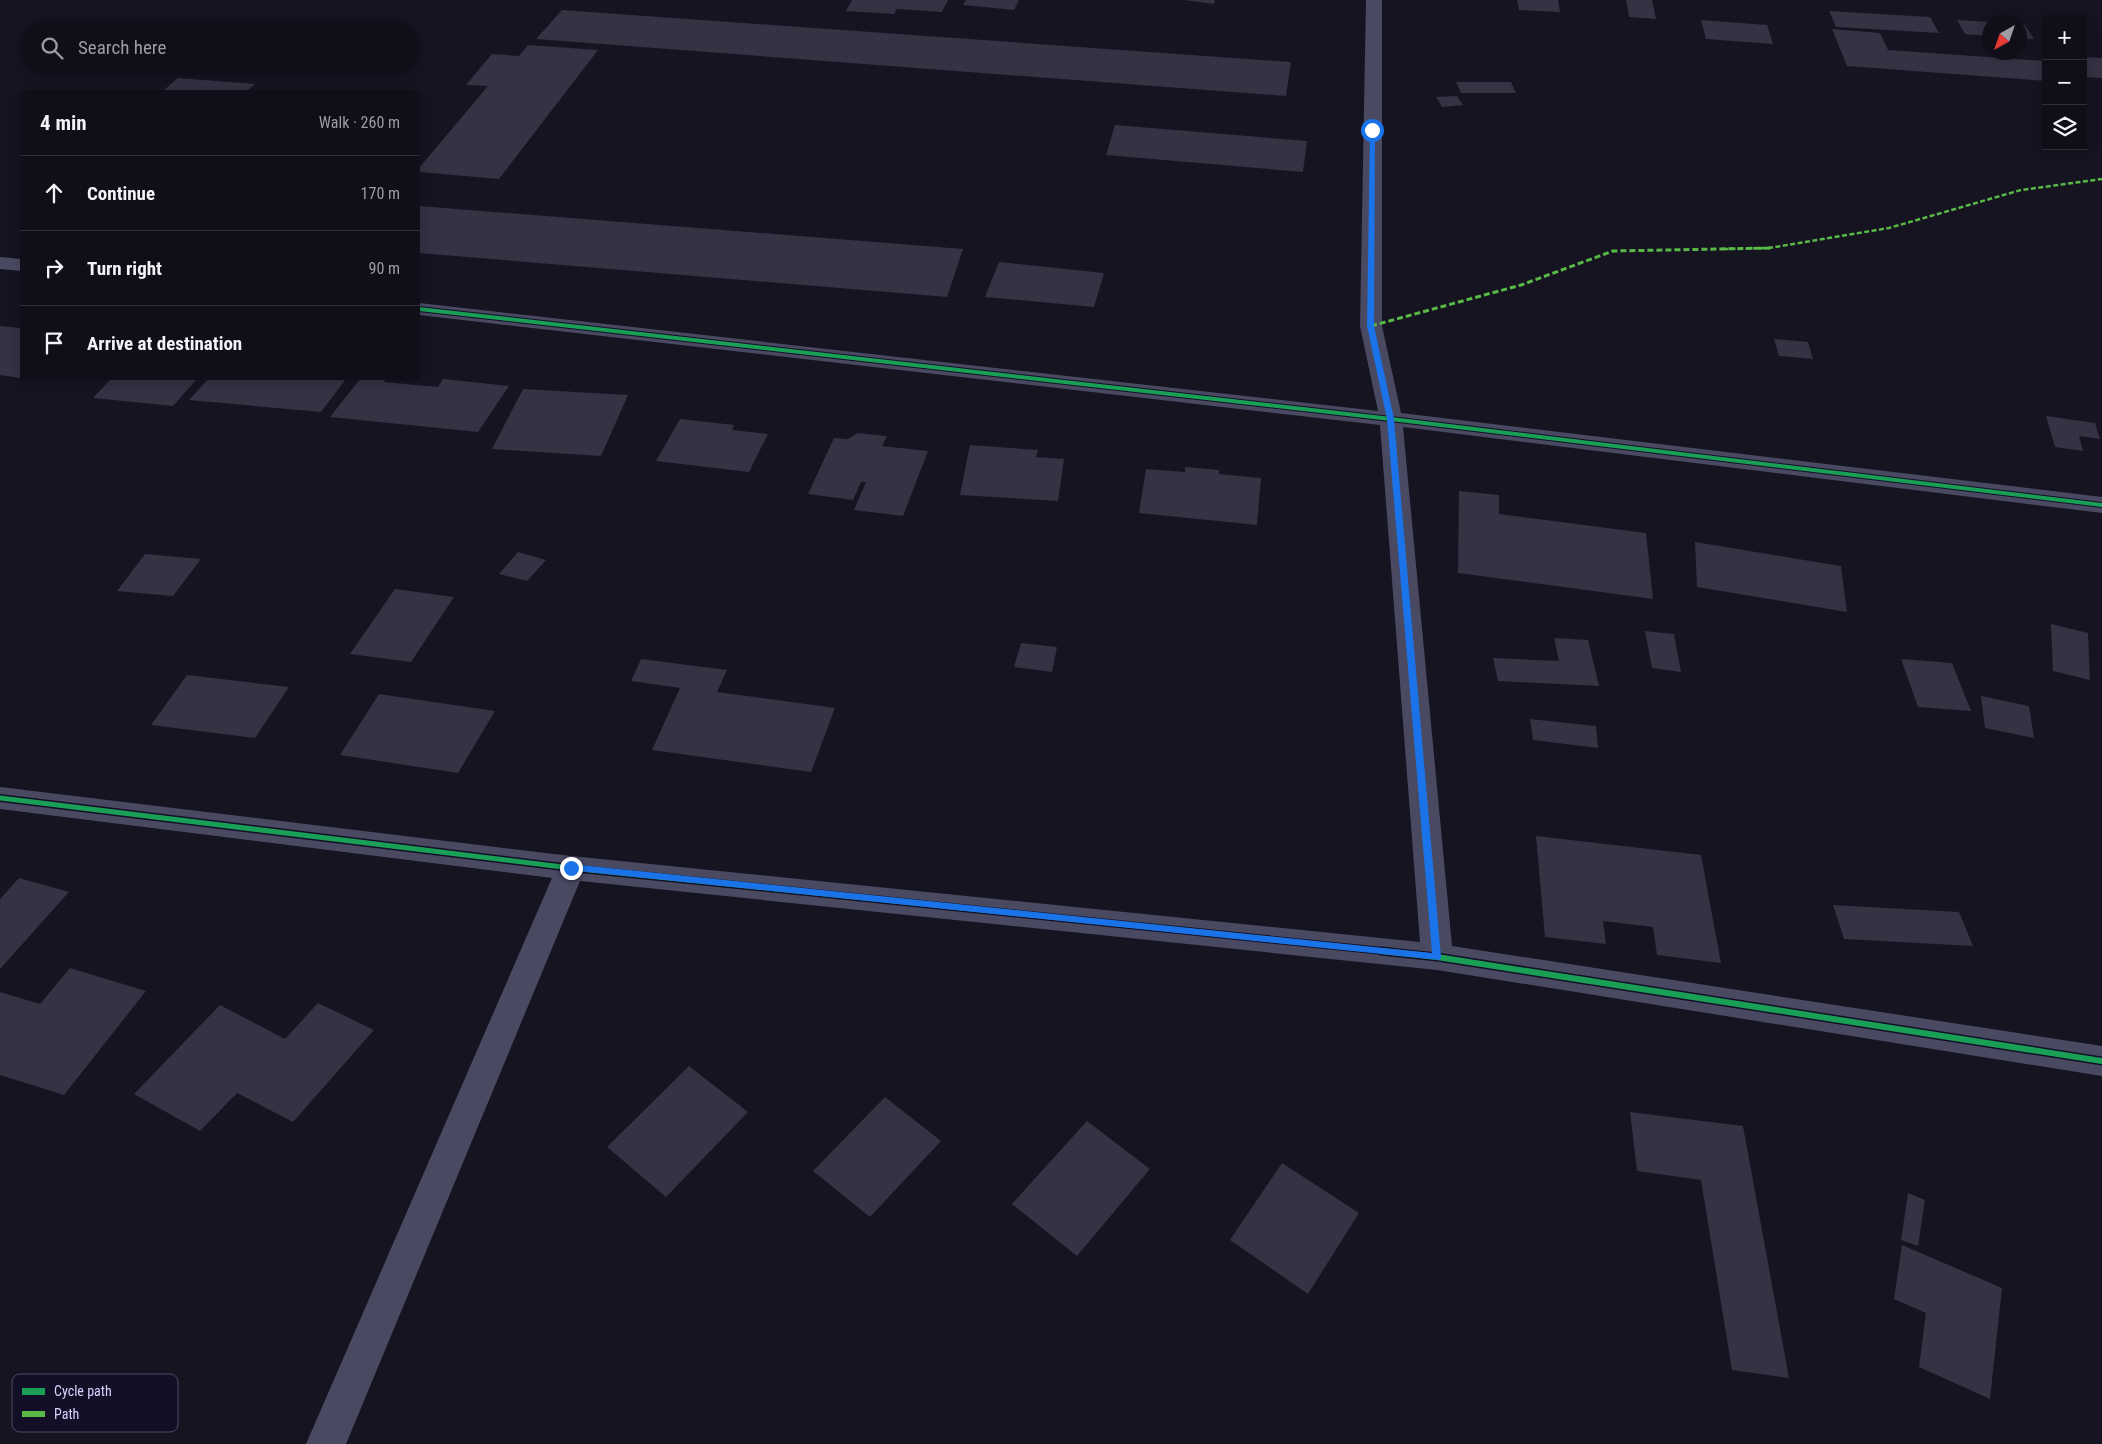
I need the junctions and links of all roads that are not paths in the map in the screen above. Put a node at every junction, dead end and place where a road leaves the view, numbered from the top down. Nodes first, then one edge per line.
1 (1374, 0) edge
2 (0, 262) edge
3 (20, 265) edge
4 (420, 309) edge
5 (1391, 419) junction
6 (2102, 505) edge
7 (0, 798) edge
8 (571, 868) junction
9 (1437, 957) junction
10 (2102, 1062) edge
11 (326, 1444) edge

1 - 5 street
2 - 3 street
4 - 5 street
5 - 6 street
5 - 9 street
7 - 8 street
8 - 9 street
8 - 11 street
9 - 10 street

